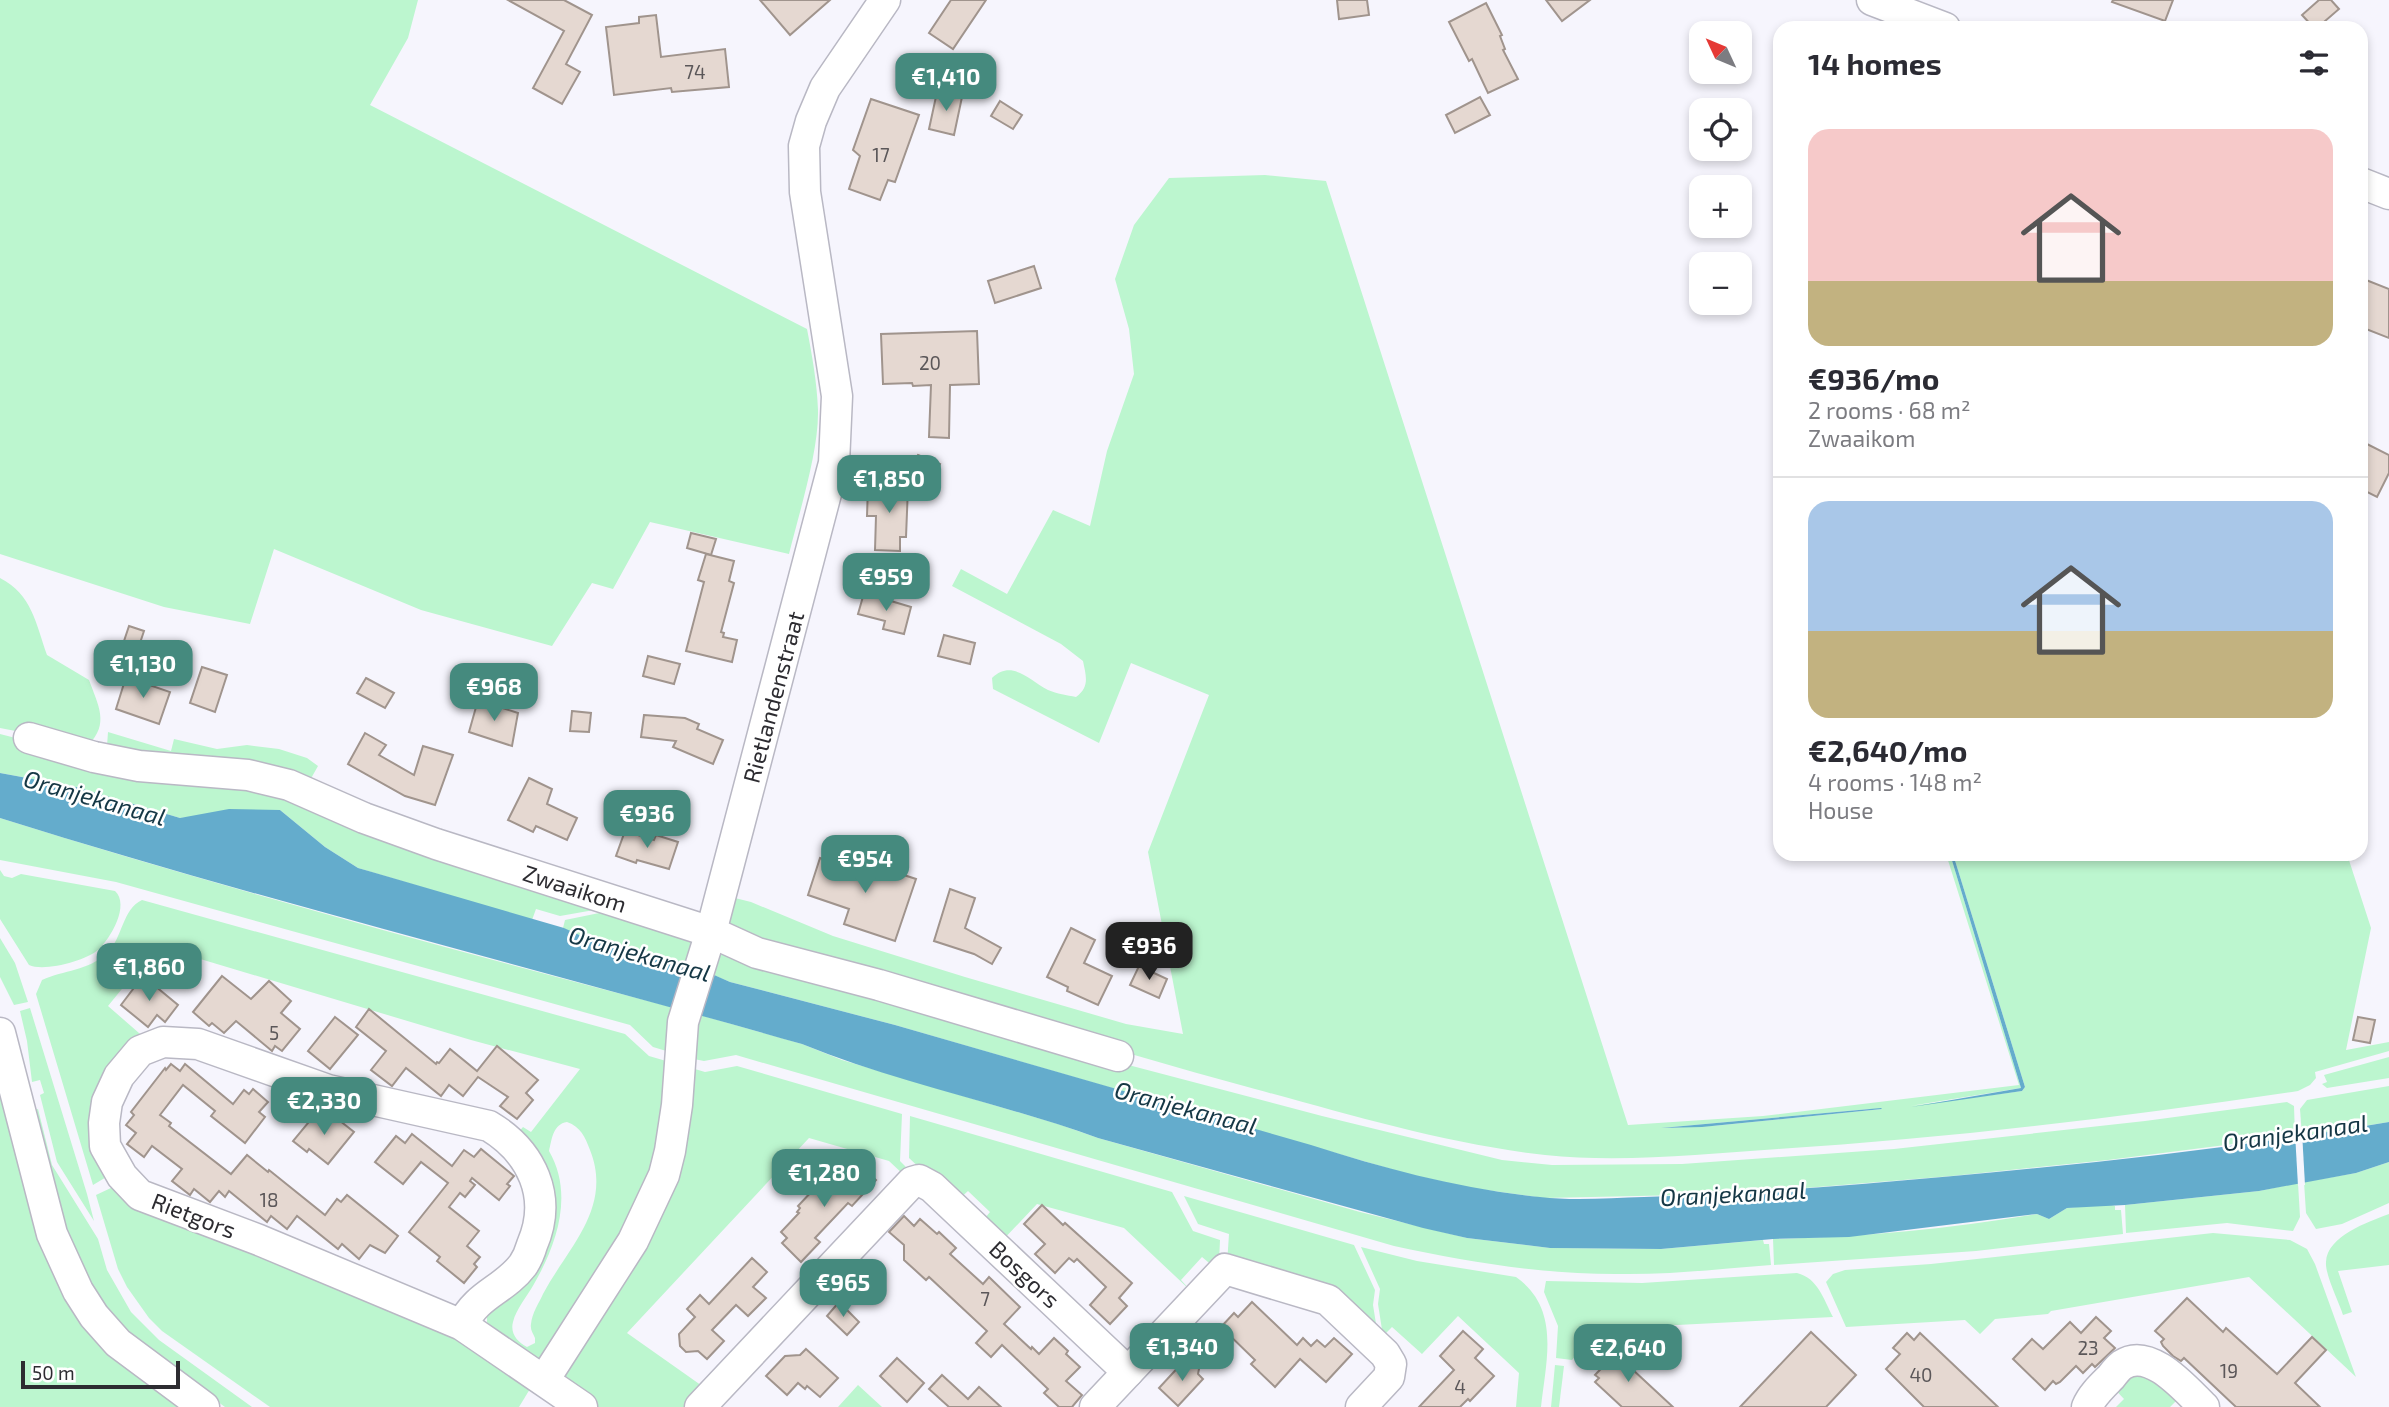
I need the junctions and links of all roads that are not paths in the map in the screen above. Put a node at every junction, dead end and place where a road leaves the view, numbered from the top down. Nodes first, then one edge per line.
1 (885, 0) edge
2 (1872, 0) edge
3 (1927, 21) edge
4 (2368, 186) edge
5 (2389, 194) edge
6 (29, 738) dead end
7 (707, 946) junction
8 (0, 1033) edge
9 (1118, 1056) dead end
10 (462, 1325) junction
11 (1128, 1372) junction
12 (544, 1380) junction
13 (204, 1407) edge
14 (582, 1407) edge
15 (700, 1407) edge
16 (1096, 1407) edge
17 (1361, 1407) edge
18 (2087, 1407) edge
19 (2204, 1407) edge

1 - 7 street, Rietlandenstraat
2 - 3 street
4 - 5 street
6 - 7 street, Zwaaikom
7 - 9 street, Zwaaikom
7 - 12 street, Rietlandenstraat
8 - 13 street
10 - 10 street, Rietgors
10 - 12 street, Rietgors
11 - 15 street, Bosgors
11 - 16 street
11 - 17 street
12 - 14 street, Rietgors
18 - 19 street

